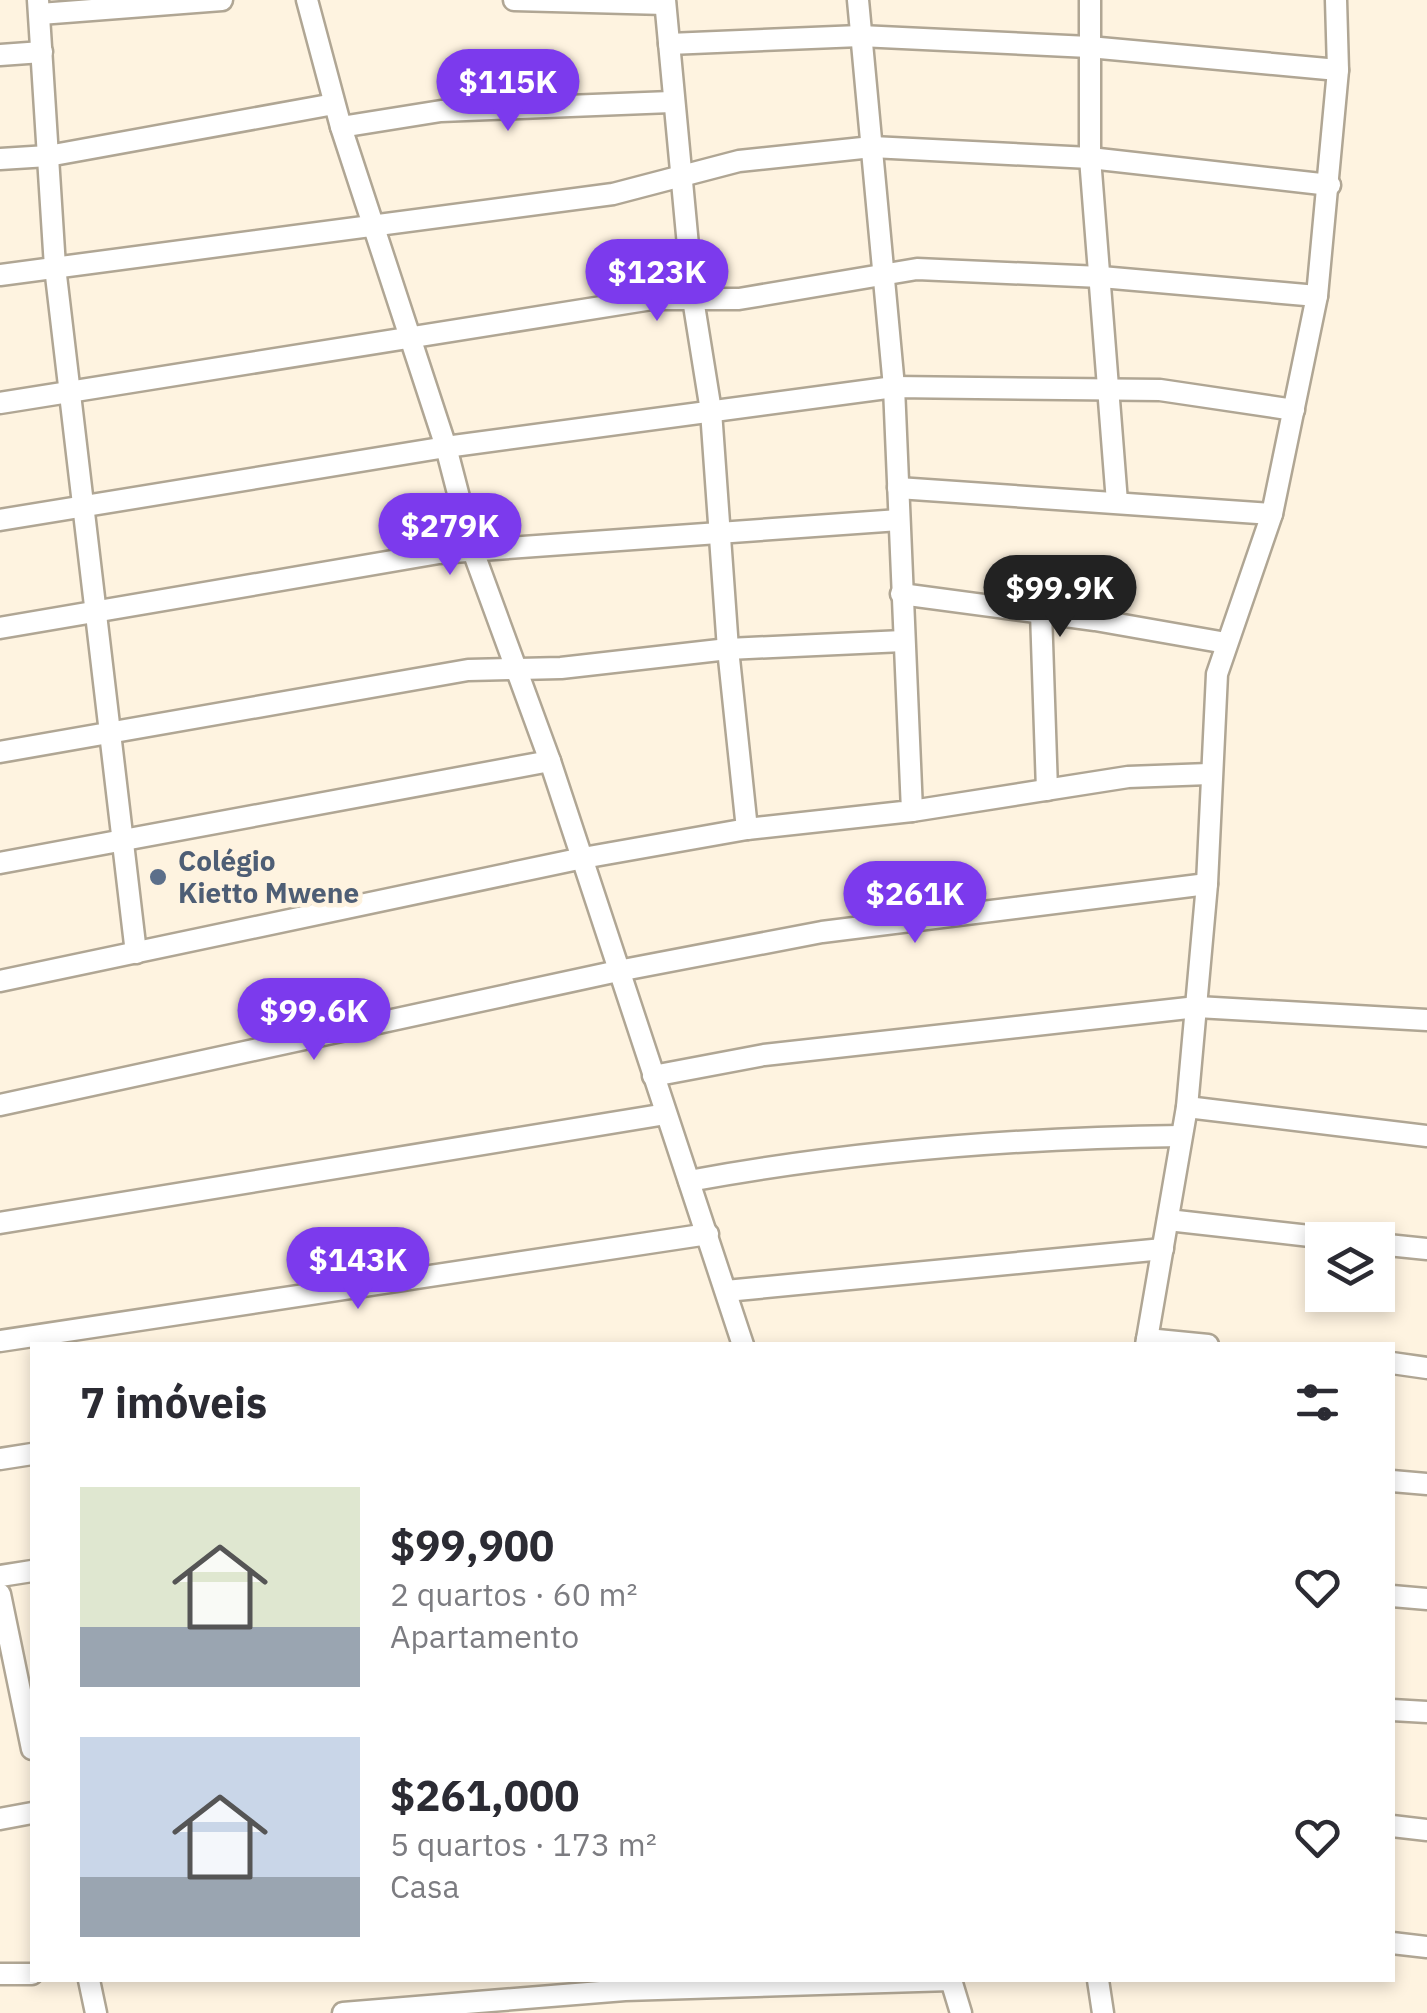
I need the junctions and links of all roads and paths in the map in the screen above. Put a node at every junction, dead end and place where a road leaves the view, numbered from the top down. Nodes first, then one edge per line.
1 (222, 0) edge
2 (307, 0) edge
3 (514, 0) edge
4 (858, 0) edge
5 (1090, 0) edge
6 (1336, 0) edge
7 (665, 2) edge
8 (39, 7) edge
9 (860, 36) junction
10 (669, 44) junction
11 (1089, 46) junction
12 (42, 52) junction
13 (0, 54) edge
14 (1338, 70) junction
15 (671, 102) junction
16 (334, 104) junction
17 (341, 127) junction
18 (872, 146) junction
19 (48, 156) junction
20 (1090, 158) junction
21 (0, 159) edge
22 (683, 176) junction
23 (1330, 185) junction
24 (371, 225) junction
25 (55, 266) junction
26 (883, 274) junction
27 (0, 275) edge
28 (1101, 278) junction
29 (1317, 296) junction
30 (693, 300) junction
31 (410, 340) junction
32 (894, 387) junction
33 (70, 389) junction
34 (1111, 389) junction
35 (0, 403) edge
36 (1294, 410) junction
37 (712, 411) junction
38 (446, 447) junction
39 (898, 488) junction
40 (1116, 502) junction
41 (83, 507) junction
42 (1272, 514) junction
43 (0, 520) edge
44 (899, 520) junction
45 (720, 533) junction
46 (473, 551) junction
47 (901, 594) junction
48 (96, 609) junction
49 (1040, 612) junction
50 (0, 628) edge
51 (902, 641) junction
52 (1226, 643) junction
53 (728, 650) junction
54 (515, 667) junction
55 (110, 736) junction
56 (0, 752) edge
57 (550, 761) junction
58 (1209, 774) junction
59 (1048, 790) junction
60 (912, 811) junction
61 (747, 829) junction
62 (122, 840) junction
63 (583, 858) junction
64 (0, 862) edge
65 (1207, 884) junction
66 (136, 953) junction
67 (618, 971) junction
68 (0, 981) edge
69 (1197, 1007) junction
70 (1427, 1020) edge
71 (653, 1076) junction
72 (0, 1105) edge
73 (1187, 1107) junction
74 (666, 1114) junction
75 (1182, 1136) junction
76 (1427, 1136) edge
77 (689, 1182) junction
78 (1168, 1220) junction
79 (0, 1223) edge
80 (708, 1234) junction
81 (1305, 1235) edge
82 (1395, 1246) edge
83 (1163, 1248) junction
84 (1427, 1249) edge
85 (726, 1291) junction
86 (0, 1341) edge
87 (742, 1342) edge
88 (1147, 1342) edge
89 (1395, 1364) edge
90 (1427, 1368) edge
91 (30, 1454) edge
92 (0, 1459) edge
93 (1395, 1481) edge
94 (1427, 1484) edge
95 (30, 1570) edge
96 (0, 1576) edge
97 (0, 1594) edge
98 (1395, 1596) edge
99 (1427, 1600) edge
100 (17, 1694) edge
101 (1395, 1710) edge
102 (1427, 1712) edge
103 (30, 1742) edge
104 (30, 1813) edge
105 (0, 1819) edge
106 (1395, 1826) edge
107 (1427, 1830) edge
108 (1395, 1944) edge
109 (1427, 1947) edge
110 (0, 1974) edge
111 (30, 1974) edge
112 (88, 1982) edge
113 (810, 1982) edge
114 (952, 1982) edge
115 (1098, 1982) edge
116 (711, 1984) edge
117 (96, 2013) edge
118 (343, 2013) edge
119 (961, 2013) edge
120 (1103, 2013) edge

1 - 8 street
2 - 16 street
3 - 7 street
4 - 9 street
5 - 11 street
6 - 14 street
7 - 10 street
8 - 12 street
9 - 10 street
9 - 11 street
9 - 18 street
10 - 15 street
11 - 14 street
11 - 20 street
12 - 13 street
12 - 19 street
14 - 23 street
15 - 17 street
15 - 22 street
16 - 17 street
16 - 19 street
17 - 24 street
18 - 20 street
18 - 22 street
18 - 26 street
19 - 21 street
19 - 25 street
20 - 23 street
20 - 28 street
22 - 24 street
22 - 30 street
23 - 29 street
24 - 25 street
24 - 31 street
25 - 27 street
25 - 33 street
26 - 28 street
26 - 30 street
26 - 32 street
28 - 29 street
28 - 34 street
29 - 36 street
30 - 31 street
30 - 37 street
31 - 33 street
31 - 38 street
32 - 34 street
32 - 37 street
32 - 39 street
33 - 35 street
33 - 41 street
34 - 36 street
34 - 40 street
36 - 42 street
37 - 38 street
37 - 45 street
38 - 41 street
38 - 46 street
39 - 40 street
39 - 44 street
40 - 42 street
41 - 43 street
41 - 48 street
42 - 52 street
44 - 45 street
44 - 47 street
45 - 46 street
45 - 53 street
46 - 48 street
46 - 54 street
47 - 49 street
47 - 51 street
48 - 50 street
48 - 55 street
49 - 52 street
49 - 59 street
51 - 53 street
51 - 60 street
52 - 58 street
53 - 54 street
53 - 61 street
54 - 55 street
54 - 57 street
55 - 56 street
55 - 62 street
57 - 62 street
57 - 63 street
58 - 59 street
58 - 65 street
59 - 60 street
60 - 61 street
61 - 63 street
62 - 64 street
62 - 66 street
63 - 66 street
63 - 67 street
65 - 67 street
65 - 69 street
66 - 68 street
67 - 71 street
67 - 72 street
69 - 70 street
69 - 71 street
69 - 73 street
71 - 74 street
73 - 75 street
73 - 76 street
74 - 77 street
74 - 79 street
75 - 77 street
75 - 78 street
77 - 80 street
78 - 81 street
78 - 83 street
80 - 85 street
80 - 86 street
82 - 84 street
83 - 85 street
83 - 88 street
85 - 87 street
89 - 90 street
91 - 92 street
93 - 94 street
95 - 96 street
97 - 100 street
98 - 99 street
100 - 103 street
101 - 102 street
104 - 105 street
106 - 107 street
108 - 109 street
110 - 111 street
112 - 117 street
113 - 116 street
114 - 119 street
115 - 120 street
116 - 118 street

